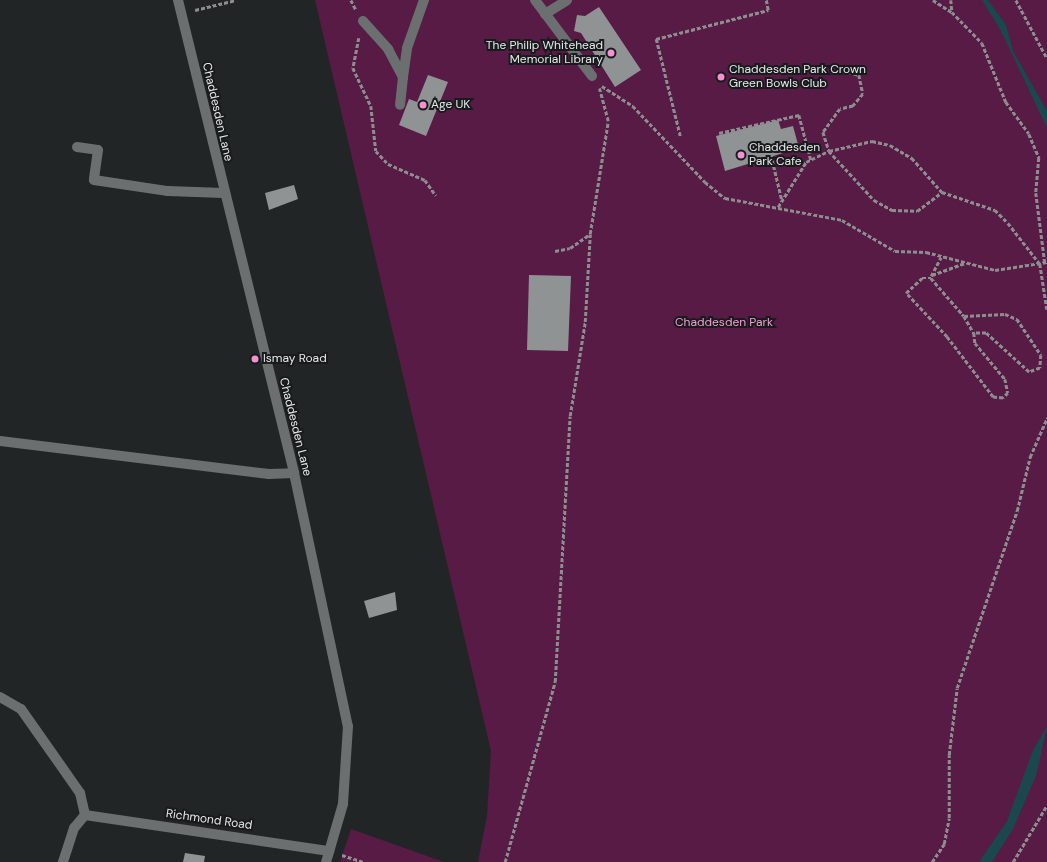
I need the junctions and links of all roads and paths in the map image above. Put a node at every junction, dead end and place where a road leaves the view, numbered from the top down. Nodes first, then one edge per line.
1 (236, 0) edge
2 (424, 0) edge
3 (535, 0) edge
4 (567, 0) edge
5 (766, 0) edge
6 (933, 0) edge
7 (951, 0) edge
8 (1016, 0) edge
9 (181, 1) edge
10 (357, 11) dead end
11 (180, 13) junction
12 (954, 13) junction
13 (545, 14) junction
14 (360, 19) joint
15 (359, 31) dead end
16 (1047, 58) edge
17 (842, 70) dead end
18 (592, 76) junction
19 (403, 77) junction
20 (400, 105) dead end
21 (719, 133) dead end
22 (680, 136) dead end
23 (77, 147) dead end
24 (829, 151) junction
25 (771, 154) dead end
26 (811, 160) junction
27 (942, 192) junction
28 (223, 193) junction
29 (436, 196) dead end
30 (782, 200) junction
31 (778, 207) junction
32 (590, 234) junction
33 (555, 252) dead end
34 (941, 257) junction
35 (1046, 262) edge
36 (965, 263) junction
37 (1040, 264) junction
38 (931, 277) junction
39 (1047, 309) edge
40 (964, 316) junction
41 (974, 333) junction
42 (1047, 418) edge
43 (0, 441) edge
44 (294, 473) junction
45 (0, 697) edge
46 (1047, 805) edge
47 (85, 816) junction
48 (329, 851) junction
49 (63, 862) edge
50 (326, 862) edge
51 (362, 862) edge
52 (505, 862) edge
53 (932, 862) edge
54 (1013, 862) edge

1 - 11 path
2 - 19 street
3 - 13 street
4 - 13 street
5 - 22 path
6 - 12 path
7 - 12 path
8 - 16 path
9 - 11 street, Chaddesden Lane
10 - 14 path
11 - 28 street, Chaddesden Lane
12 - 35 path
13 - 18 street
14 - 19 street
15 - 29 path
17 - 24 path
18 - 31 path
18 - 32 path
19 - 20 street
21 - 26 path
23 - 28 street
24 - 26 path
24 - 27 path
24 - 27 path
25 - 30 path
26 - 30 path
27 - 37 path
28 - 44 street, Chaddesden Lane
30 - 31 path
31 - 34 path
32 - 33 path
32 - 52 path
34 - 36 path
34 - 38 path
35 - 37 path
36 - 37 path
36 - 38 path
37 - 39 path
38 - 40 path
38 - 41 path
40 - 41 path
40 - 41 path
42 - 53 path
43 - 44 street
44 - 48 street, Chaddesden Lane
45 - 47 street
46 - 54 path
47 - 48 street, Richmond Road
47 - 49 street
48 - 50 street, Chaddesden Lane
48 - 51 path

